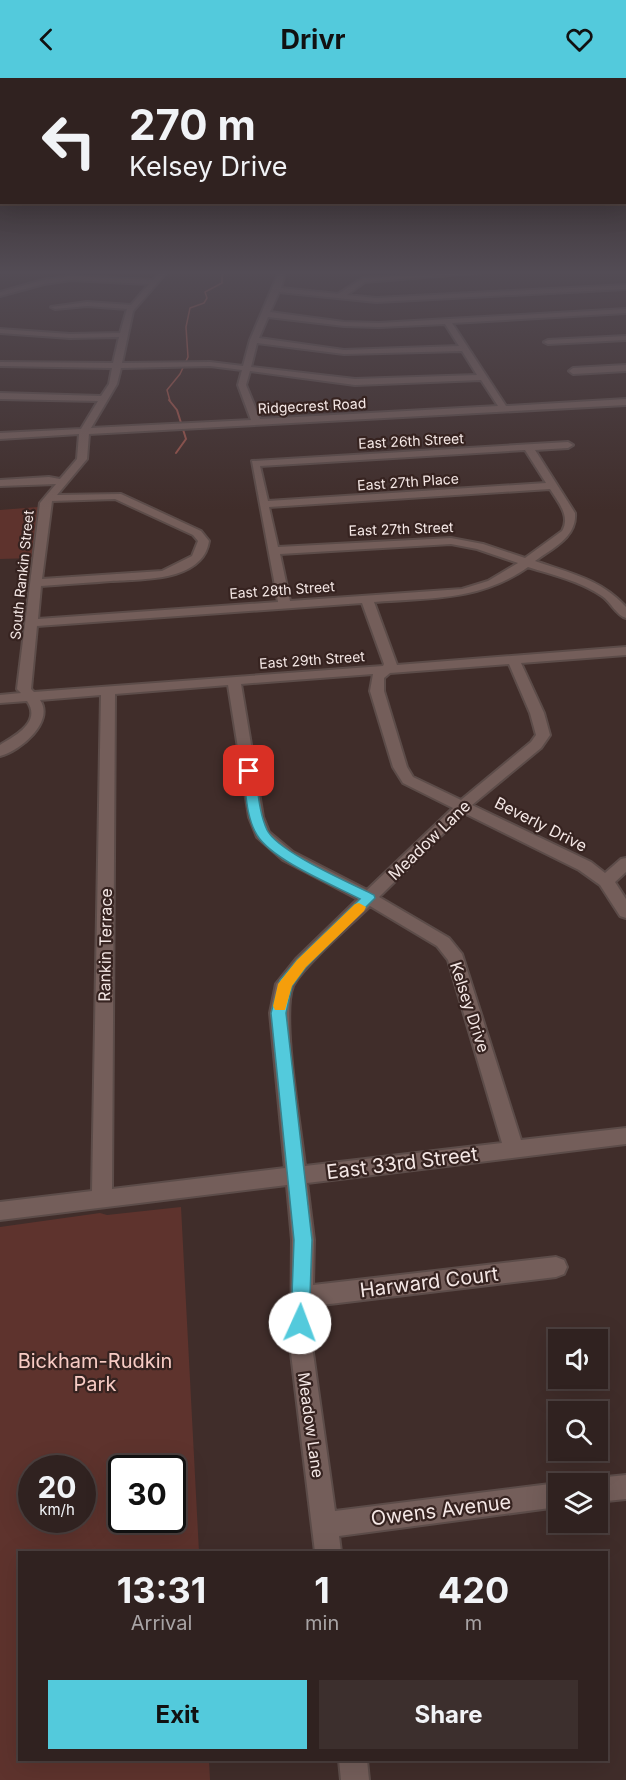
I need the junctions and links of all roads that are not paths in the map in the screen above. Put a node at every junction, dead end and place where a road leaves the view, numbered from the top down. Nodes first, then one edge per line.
1 (120, 351) edge
2 (251, 351) edge
3 (340, 351) edge
4 (361, 351) edge
5 (467, 351) edge
6 (0, 364) edge
7 (117, 366) junction
8 (626, 368) edge
9 (246, 369) junction
10 (573, 371) dead end
11 (483, 377) junction
12 (0, 396) edge
13 (104, 399) junction
14 (626, 402) edge
15 (504, 409) junction
16 (257, 422) junction
17 (84, 432) junction
18 (0, 436) edge
19 (568, 445) dead end
20 (528, 447) junction
21 (61, 482) junction
22 (0, 483) edge
23 (554, 486) junction
24 (48, 498) junction
25 (264, 504) junction
26 (274, 551) junction
27 (526, 562) junction
28 (36, 583) junction
29 (367, 599) junction
30 (285, 604) junction
31 (626, 615) edge
32 (31, 623) junction
33 (626, 651) edge
34 (513, 659) junction
35 (385, 669) junction
36 (234, 681) junction
37 (108, 691) junction
38 (30, 697) junction
39 (0, 699) edge
40 (0, 752) edge
41 (464, 805) junction
42 (626, 863) edge
43 (606, 881) junction
44 (369, 898) junction
45 (626, 912) edge
46 (626, 1136) edge
47 (514, 1150) junction
48 (297, 1176) junction
49 (102, 1199) junction
50 (0, 1211) edge
51 (556, 1268) dead end
52 (301, 1297) junction
53 (626, 1487) edge
54 (608, 1489) edge
55 (548, 1496) edge
56 (324, 1525) junction
57 (328, 1551) edge
58 (352, 1761) edge
59 (355, 1780) edge

1 - 7 street, South Rankin Street
2 - 9 street
3 - 4 street
5 - 11 street
6 - 7 street
7 - 9 street
7 - 13 street, South Rankin Street
8 - 10 street
9 - 11 street
9 - 16 street
11 - 15 street
12 - 13 street
13 - 17 street, South Rankin Street
14 - 15 street, Ridgecrest Road
15 - 16 street, Ridgecrest Road
16 - 17 street, Ridgecrest Road
17 - 18 street, Ridgecrest Road
17 - 21 street, South Rankin Street
19 - 20 street, East 26th Street
20 - 23 street
20 - 25 street, East 26th Street
21 - 22 street
21 - 24 street, South Rankin Street
23 - 25 street, East 27th Place
23 - 27 street, East 28th Street
24 - 28 street, South Rankin Street
24 - 28 street
25 - 26 street
26 - 27 street, East 27th Street
26 - 30 street
27 - 29 street, East 28th Street
27 - 31 street, East 27th Street
28 - 32 street, South Rankin Street
29 - 30 street, East 28th Street
29 - 35 street, Beverly Drive
30 - 32 street, East 28th Street
32 - 38 street, South Rankin Street
33 - 34 street, East 29th Street
34 - 35 street, East 29th Street
34 - 41 street, Meadow Lane
35 - 36 street, East 29th Street
35 - 41 street, Beverly Drive
36 - 37 street, East 29th Street
36 - 44 street, Kelsey Drive
37 - 38 street, East 29th Street
37 - 49 street, Rankin Terrace
38 - 39 street, East 29th Street
38 - 40 street, South Rankin Street
41 - 43 street, Beverly Drive
41 - 44 street, Meadow Lane
42 - 43 street
43 - 45 street, Beverly Drive
44 - 47 street, Kelsey Drive
44 - 48 street, Meadow Lane
46 - 47 street, East 33rd Street
47 - 48 street, East 33rd Street
48 - 49 street, East 33rd Street
48 - 52 street, Meadow Lane
49 - 50 street, East 33rd Street
51 - 52 street, Harward Court
52 - 56 street, Meadow Lane
53 - 54 street
55 - 56 street, Owens Avenue
56 - 57 street, Meadow Lane
58 - 59 street

